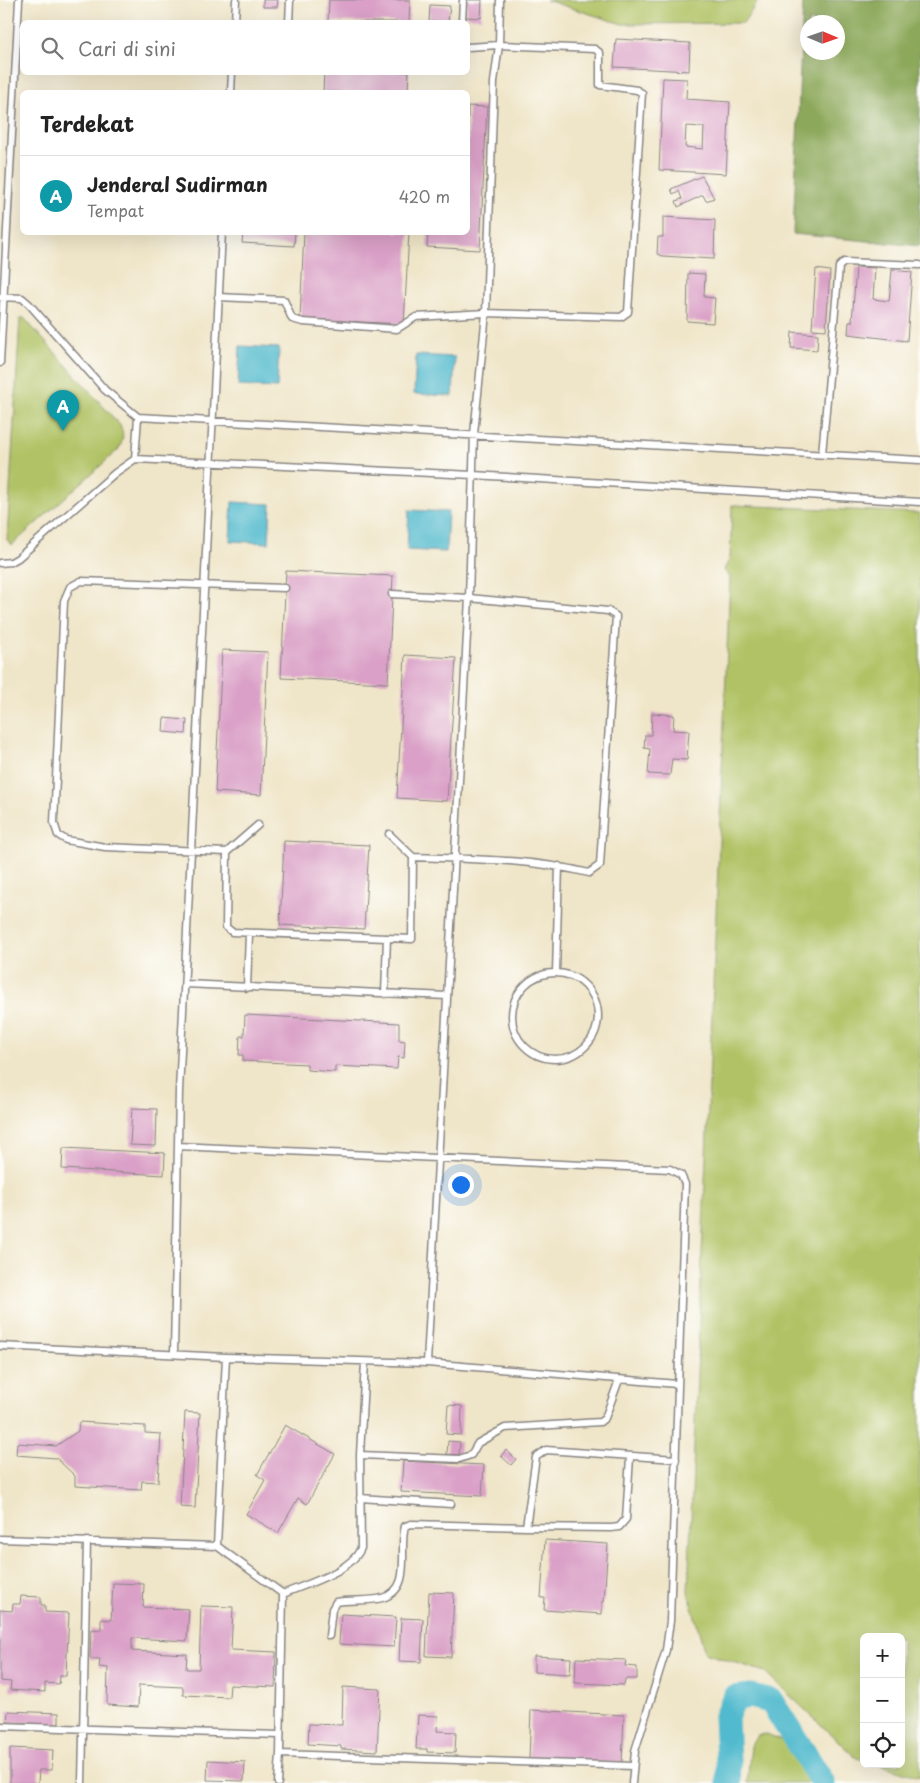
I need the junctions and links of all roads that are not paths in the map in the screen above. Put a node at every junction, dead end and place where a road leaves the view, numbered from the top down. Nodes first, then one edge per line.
1 (19, 0) edge
2 (236, 0) edge
3 (290, 0) edge
4 (463, 0) edge
5 (500, 0) edge
6 (235, 20) edge
7 (288, 20) edge
8 (462, 20) edge
9 (499, 46) junction
10 (470, 47) edge
11 (232, 75) edge
12 (231, 90) edge
13 (222, 235) edge
14 (920, 265) edge
15 (1, 297) edge
16 (218, 297) junction
17 (486, 312) junction
18 (0, 363) edge
19 (138, 417) junction
20 (213, 421) junction
21 (474, 434) junction
22 (822, 454) junction
23 (135, 459) junction
24 (920, 460) edge
25 (211, 462) junction
26 (474, 475) junction
27 (920, 502) edge
28 (0, 563) edge
29 (204, 584) junction
30 (285, 588) dead end
31 (392, 594) dead end
32 (469, 598) junction
33 (258, 825) dead end
34 (389, 834) dead end
35 (190, 850) junction
36 (226, 852) junction
37 (413, 857) junction
38 (454, 860) junction
39 (559, 866) junction
40 (250, 934) junction
41 (387, 938) junction
42 (556, 973) junction
43 (184, 984) junction
44 (247, 988) junction
45 (385, 994) junction
46 (447, 996) junction
47 (178, 1146) junction
48 (439, 1158) junction
49 (0, 1346) edge
50 (0, 1350) edge
51 (174, 1354) junction
52 (226, 1357) junction
53 (366, 1362) junction
54 (427, 1363) junction
55 (619, 1380) junction
56 (677, 1384) junction
57 (360, 1454) junction
58 (630, 1457) junction
59 (676, 1459) junction
60 (360, 1498) junction
61 (451, 1504) dead end
62 (526, 1527) junction
63 (0, 1539) edge
64 (87, 1541) junction
65 (216, 1546) junction
66 (283, 1594) junction
67 (329, 1636) dead end
68 (0, 1726) edge
69 (83, 1728) junction
70 (279, 1735) junction
71 (280, 1754) junction
72 (633, 1766) junction
73 (82, 1783) edge
74 (278, 1783) edge
75 (632, 1783) edge

1 - 15 lane
2 - 6 lane
3 - 7 lane
4 - 8 lane
5 - 9 lane
9 - 10 lane
9 - 17 lane
9 - 17 lane
11 - 12 lane
13 - 16 lane
14 - 22 lane
15 - 18 lane
15 - 19 lane
16 - 17 lane
16 - 20 lane
17 - 21 lane
19 - 20 lane
19 - 23 lane
20 - 21 lane
20 - 25 lane
21 - 22 lane
21 - 26 lane
22 - 24 lane
23 - 25 lane
23 - 28 lane
25 - 26 lane
25 - 29 lane
26 - 27 lane
26 - 32 lane
29 - 30 lane
29 - 35 lane
29 - 35 lane
31 - 32 lane
32 - 38 lane
32 - 39 lane
33 - 36 lane
34 - 37 lane
35 - 36 lane
35 - 43 lane
36 - 40 lane
37 - 38 lane
37 - 41 lane
38 - 39 lane
38 - 46 lane
39 - 42 lane
40 - 41 lane
40 - 44 lane
41 - 45 lane
42 - 42 lane
43 - 44 lane
43 - 47 lane
44 - 45 lane
45 - 46 lane
46 - 48 lane
47 - 48 lane
47 - 51 lane
48 - 54 lane
48 - 56 lane
49 - 50 lane
49 - 51 lane
51 - 52 lane
52 - 53 lane
52 - 65 lane
53 - 54 lane
53 - 57 lane
54 - 55 lane
55 - 56 lane
55 - 57 lane
56 - 59 lane
57 - 60 lane
58 - 59 lane
58 - 62 lane
58 - 62 lane
59 - 72 lane
60 - 61 lane
60 - 66 lane
62 - 67 lane
63 - 64 lane
64 - 65 lane
64 - 69 lane
65 - 66 lane
66 - 70 lane
68 - 69 lane
69 - 70 lane
69 - 73 lane
70 - 71 lane
71 - 72 lane
71 - 74 lane
72 - 75 lane

